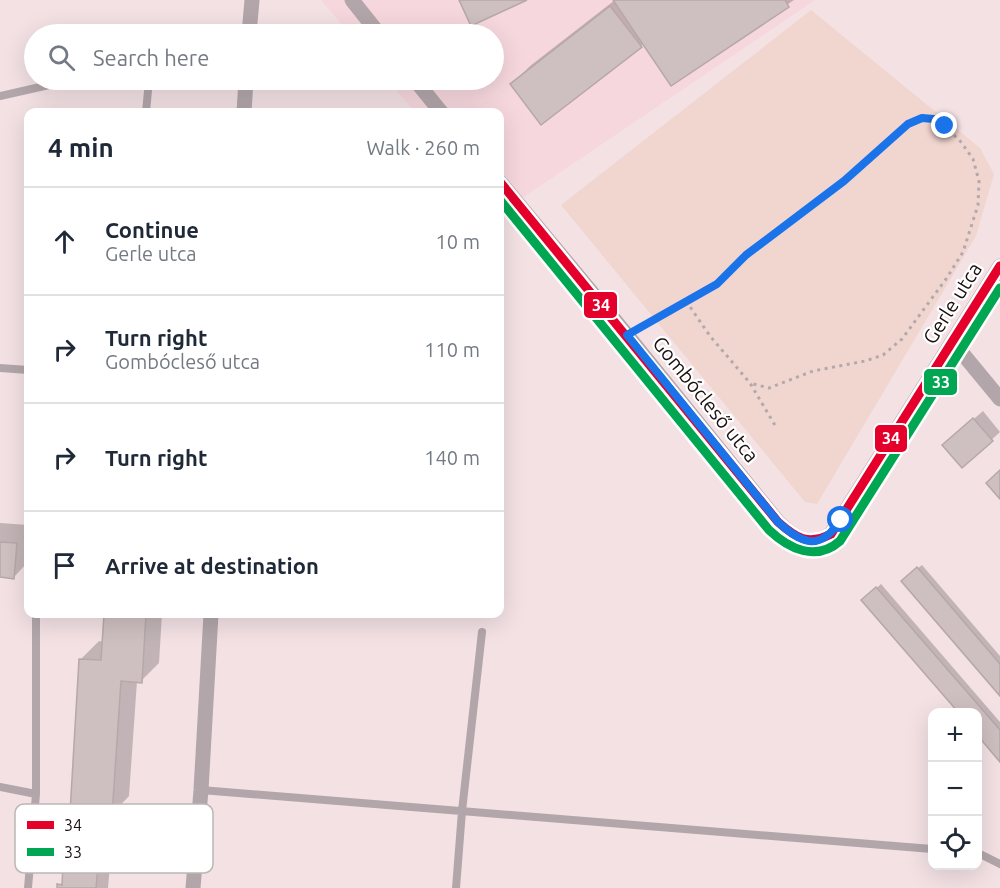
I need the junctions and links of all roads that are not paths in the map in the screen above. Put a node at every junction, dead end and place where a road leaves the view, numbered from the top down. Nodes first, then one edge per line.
1 (252, 0) edge
2 (352, 0) edge
3 (250, 24) edge
4 (371, 24) edge
5 (27, 90) edge
6 (148, 90) edge
7 (245, 90) edge
8 (423, 90) edge
9 (0, 96) edge
10 (146, 108) edge
11 (244, 108) edge
12 (438, 108) edge
13 (504, 187) edge
14 (1000, 266) edge
15 (953, 342) junction
16 (0, 368) edge
17 (24, 370) edge
18 (1000, 399) edge
19 (820, 541) joint
20 (36, 618) edge
21 (212, 618) edge
22 (482, 632) dead end
23 (0, 787) edge
24 (201, 790) junction
25 (36, 794) junction
26 (35, 804) edge
27 (200, 804) edge
28 (462, 811) junction
29 (928, 849) edge
30 (982, 855) edge
31 (1000, 864) edge
32 (29, 873) edge
33 (194, 873) edge
34 (28, 888) edge
35 (193, 888) edge
36 (456, 888) edge

1 - 3 street
2 - 4 street
5 - 9 lane
6 - 10 lane
7 - 11 street
8 - 12 street
13 - 19 street, Gombócleső utca
14 - 15 street, Gerle utca
15 - 18 street
15 - 19 street, Gerle utca
16 - 17 lane
20 - 25 lane
21 - 24 street
22 - 28 lane
23 - 25 lane
24 - 27 street
24 - 28 lane
25 - 26 lane
28 - 29 lane
28 - 36 lane
30 - 31 lane
32 - 34 lane
33 - 35 street

